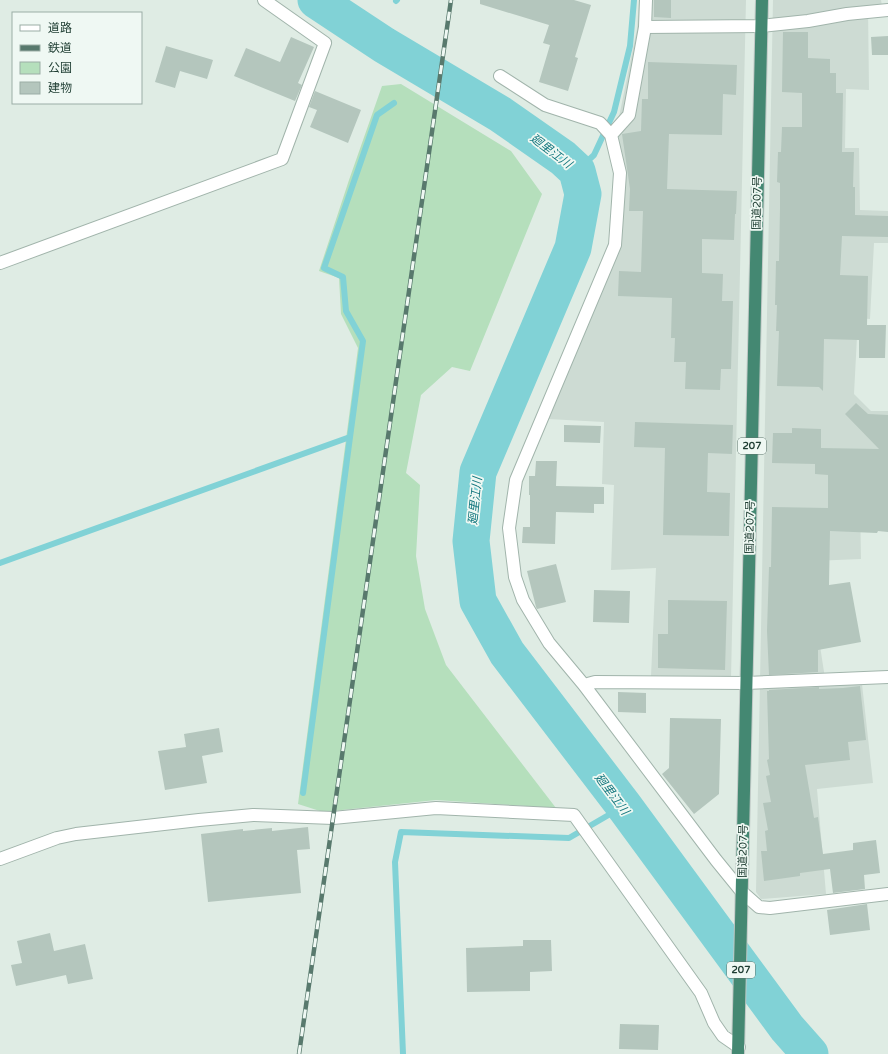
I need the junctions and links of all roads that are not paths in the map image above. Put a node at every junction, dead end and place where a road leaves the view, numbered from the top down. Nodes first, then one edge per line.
1 (264, 0) edge
2 (646, 0) edge
3 (762, 0) edge
4 (886, 7) edge
5 (761, 26) junction
6 (644, 27) junction
7 (500, 76) dead end
8 (611, 135) junction
9 (0, 262) edge
10 (888, 677) edge
11 (746, 683) junction
12 (584, 685) junction
13 (0, 859) edge
14 (742, 892) junction
15 (888, 894) edge
16 (739, 1050) edge

1 - 9 street
2 - 6 street
3 - 5 highway, 国道207号 / 207
4 - 5 street
5 - 6 street
5 - 11 highway, 国道207号 / 207
6 - 8 street
7 - 8 street
8 - 12 street
10 - 11 street
11 - 12 street
11 - 14 highway, 国道207号 / 207
12 - 14 street
13 - 16 street
14 - 15 street
14 - 16 highway, 国道207号 / 207

